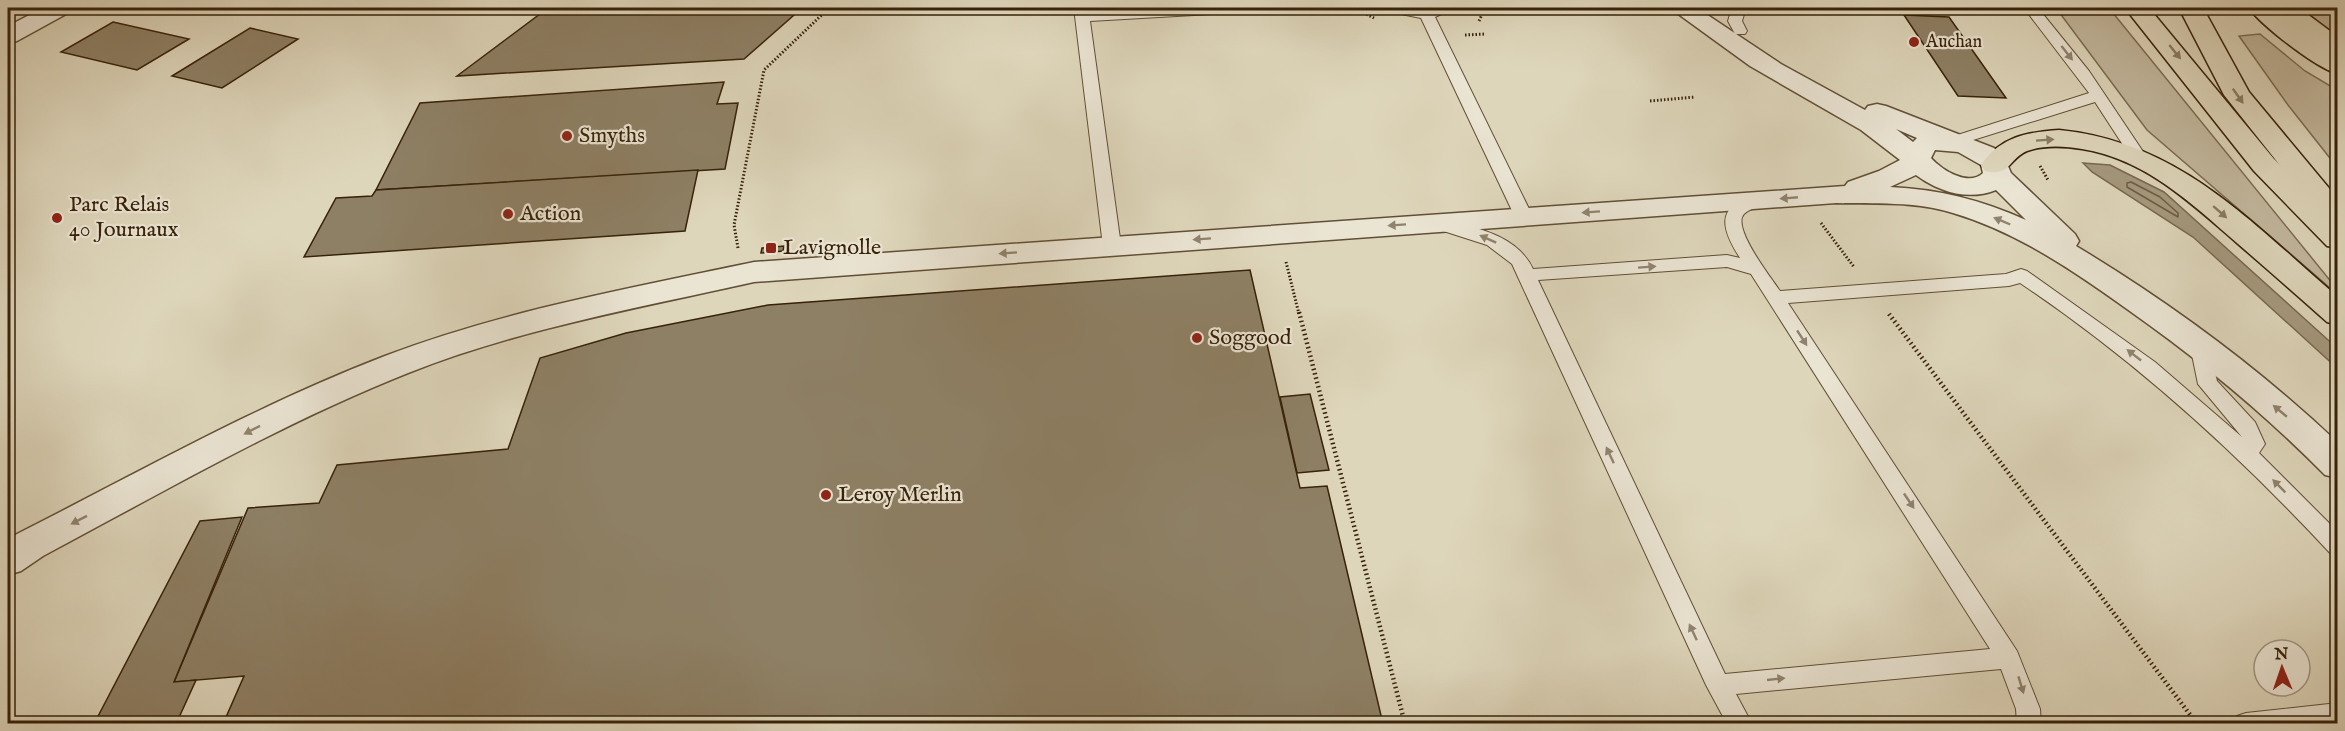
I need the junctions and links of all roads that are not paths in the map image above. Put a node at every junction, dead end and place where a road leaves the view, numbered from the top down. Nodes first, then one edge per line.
1 (60, 8) edge
2 (1246, 8) edge
3 (1395, 8) edge
4 (1447, 8) edge
5 (1682, 8) edge
6 (1702, 8) edge
7 (2031, 8) edge
8 (2137, 8) edge
9 (2190, 8) edge
10 (2261, 8) edge
11 (2284, 8) edge
12 (1082, 12) edge
13 (1426, 14) junction
14 (1740, 19) edge
15 (8, 36) edge
16 (2337, 49) edge
17 (2337, 66) edge
18 (2098, 94) junction
19 (1951, 142) junction
20 (2140, 159) junction
21 (1917, 160) junction
22 (1996, 170) junction
23 (1836, 194) junction
24 (1755, 201) junction
25 (1524, 217) junction
26 (2337, 219) edge
27 (1436, 222) junction
28 (2337, 239) edge
29 (1112, 246) junction
30 (2091, 267) junction
31 (1758, 271) junction
32 (1526, 274) junction
33 (1776, 298) junction
34 (2337, 314) edge
35 (2200, 345) junction
36 (2247, 454) junction
37 (2337, 465) edge
38 (2329, 532) edge
39 (2337, 547) edge
40 (15, 552) edge
41 (2009, 658) junction
42 (1718, 685) junction
43 (2337, 714) edge
44 (1740, 723) edge
45 (2029, 723) edge
46 (2246, 723) edge

1 - 15 street
2 - 12 lane
3 - 13 lane
4 - 13 lane
5 - 21 street
6 - 14 street
7 -> 18 lane
8 -> 28 highway
9 -> 26 highway
10 - 17 highway
11 - 16 highway
12 - 29 lane
13 - 25 lane
14 - 19 street
18 - 19 lane
18 - 20 lane
19 - 21 street
19 - 22 street
22 -> 20 highway
20 -> 34 highway
21 - 22 street
21 - 23 street
22 - 30 street
23 -> 24 street
30 -> 23 street
24 -> 25 street
24 - 31 lane
25 - 27 street
27 -> 29 street
32 -> 27 lane
29 -> 40 street
30 - 35 street
32 -> 31 lane
31 - 33 lane
42 -> 32 lane
36 -> 33 lane
33 -> 41 lane
35 - 36 lane
37 -> 35 street
38 -> 36 lane
38 - 39 lane
42 -> 41 lane
41 -> 45 lane
42 - 44 lane
43 - 46 lane

